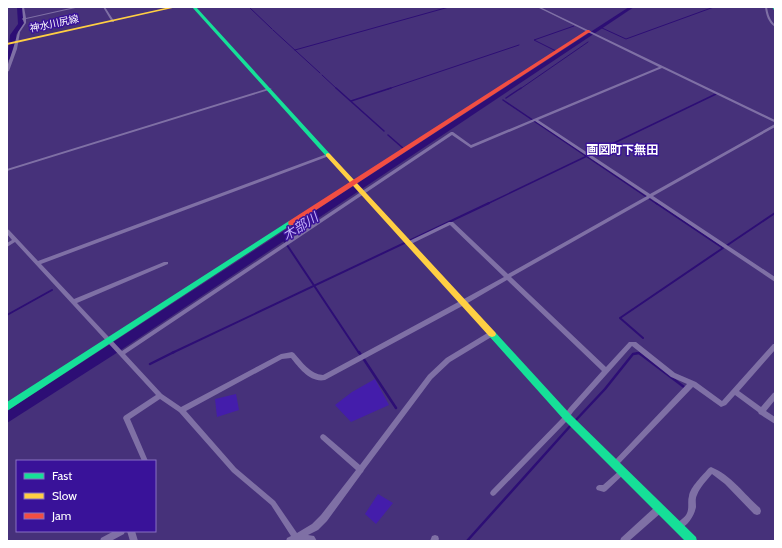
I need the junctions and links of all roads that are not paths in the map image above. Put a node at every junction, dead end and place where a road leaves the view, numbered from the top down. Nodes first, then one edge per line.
1 (23, 7) edge
2 (79, 7) edge
3 (104, 7) edge
4 (175, 7) edge
5 (194, 7) edge
6 (538, 7) edge
7 (766, 7) edge
8 (23, 19) junction
9 (113, 21) junction
10 (775, 26) edge
11 (591, 33) junction
12 (12, 43) edge
13 (661, 67) junction
14 (7, 71) edge
15 (270, 89) junction
16 (536, 120) junction
17 (775, 122) edge
18 (775, 125) edge
19 (328, 155) junction
20 (7, 170) edge
21 (354, 183) junction
22 (362, 192) junction
23 (650, 197) junction
24 (7, 231) edge
25 (15, 240) junction
26 (409, 243) junction
27 (7, 245) edge
28 (39, 263) junction
29 (166, 263) dead end
30 (508, 277) junction
31 (775, 280) edge
32 (73, 302) junction
33 (464, 302) junction
34 (491, 334) junction
35 (109, 341) junction
36 (775, 346) edge
37 (121, 354) junction
38 (606, 371) junction
39 (692, 383) junction
40 (734, 391) junction
41 (775, 395) edge
42 (160, 396) junction
43 (7, 407) edge
44 (181, 410) junction
45 (761, 412) junction
46 (568, 417) junction
47 (775, 421) edge
48 (323, 437) dead end
49 (145, 460) edge
50 (616, 463) junction
51 (361, 470) junction
52 (622, 472) junction
53 (599, 488) dead end
54 (493, 494) dead end
55 (659, 509) junction
56 (757, 511) dead end
57 (679, 526) junction
58 (119, 532) edge
59 (293, 539) edge
60 (104, 541) edge
61 (313, 541) edge
62 (624, 541) edge
63 (692, 541) edge

1 - 8 street
2 - 8 street
3 - 9 street
4 - 9 street, 神水川尻線
5 - 15 street
6 - 11 street
7 - 10 street
8 - 12 street
9 - 12 street, 神水川尻線
11 - 13 street
11 - 21 street
12 - 14 street
13 - 16 street
13 - 17 street
15 - 19 street
15 - 20 street
16 - 22 street
16 - 23 street
18 - 23 street
19 - 21 street
19 - 28 street
21 - 22 street
21 - 35 street
22 - 26 street
22 - 37 street
23 - 30 street
23 - 31 street
24 - 25 street
25 - 27 street
25 - 28 street
26 - 30 street
26 - 33 street
28 - 32 street
29 - 32 street
30 - 33 street
30 - 38 street
32 - 35 street
33 - 34 street
33 - 44 street
34 - 46 street
34 - 51 street
35 - 37 street
35 - 43 street
36 - 40 street
37 - 42 street
38 - 39 street
38 - 46 street
39 - 40 street
39 - 50 street
40 - 45 street
41 - 45 street
42 - 44 street
42 - 49 street
44 - 59 street
45 - 47 street
46 - 50 street
46 - 54 street
48 - 51 street
50 - 52 street
51 - 59 street
52 - 53 street
52 - 55 street
55 - 57 street
55 - 62 street
56 - 57 street
57 - 63 street
58 - 60 street
59 - 61 street

